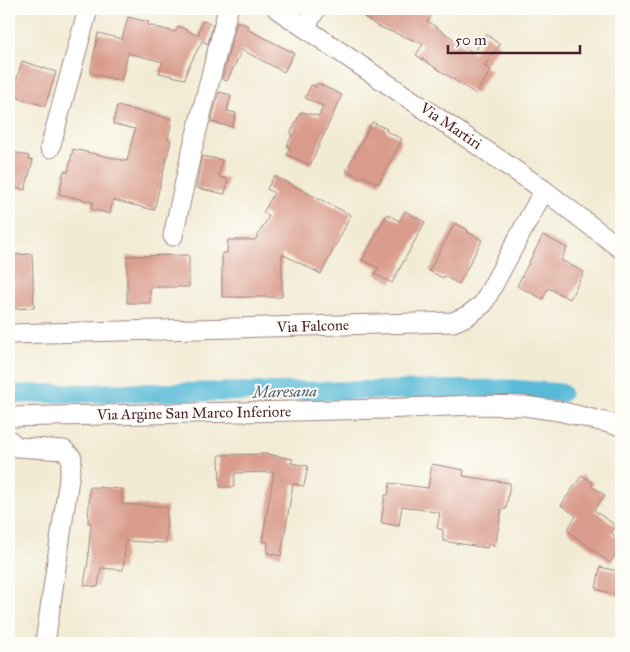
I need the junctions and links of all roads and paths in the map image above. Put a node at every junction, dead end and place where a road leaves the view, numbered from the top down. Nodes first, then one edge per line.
1 (88, 9) edge
2 (228, 9) edge
3 (276, 9) edge
4 (316, 9) edge
5 (305, 28) junction
6 (50, 148) dead end
7 (544, 190) junction
8 (172, 236) dead end
9 (621, 249) edge
10 (9, 334) edge
11 (9, 417) edge
12 (620, 425) edge
13 (9, 440) edge
14 (45, 643) edge

1 - 6 street
2 - 8 street
3 - 5 street, Via Martiri
4 - 5 street
5 - 7 street, Via Martiri
7 - 9 street, Via Martiri
7 - 10 street, Via Falcone
11 - 12 street, Via Argine San Marco Inferiore
13 - 14 street

